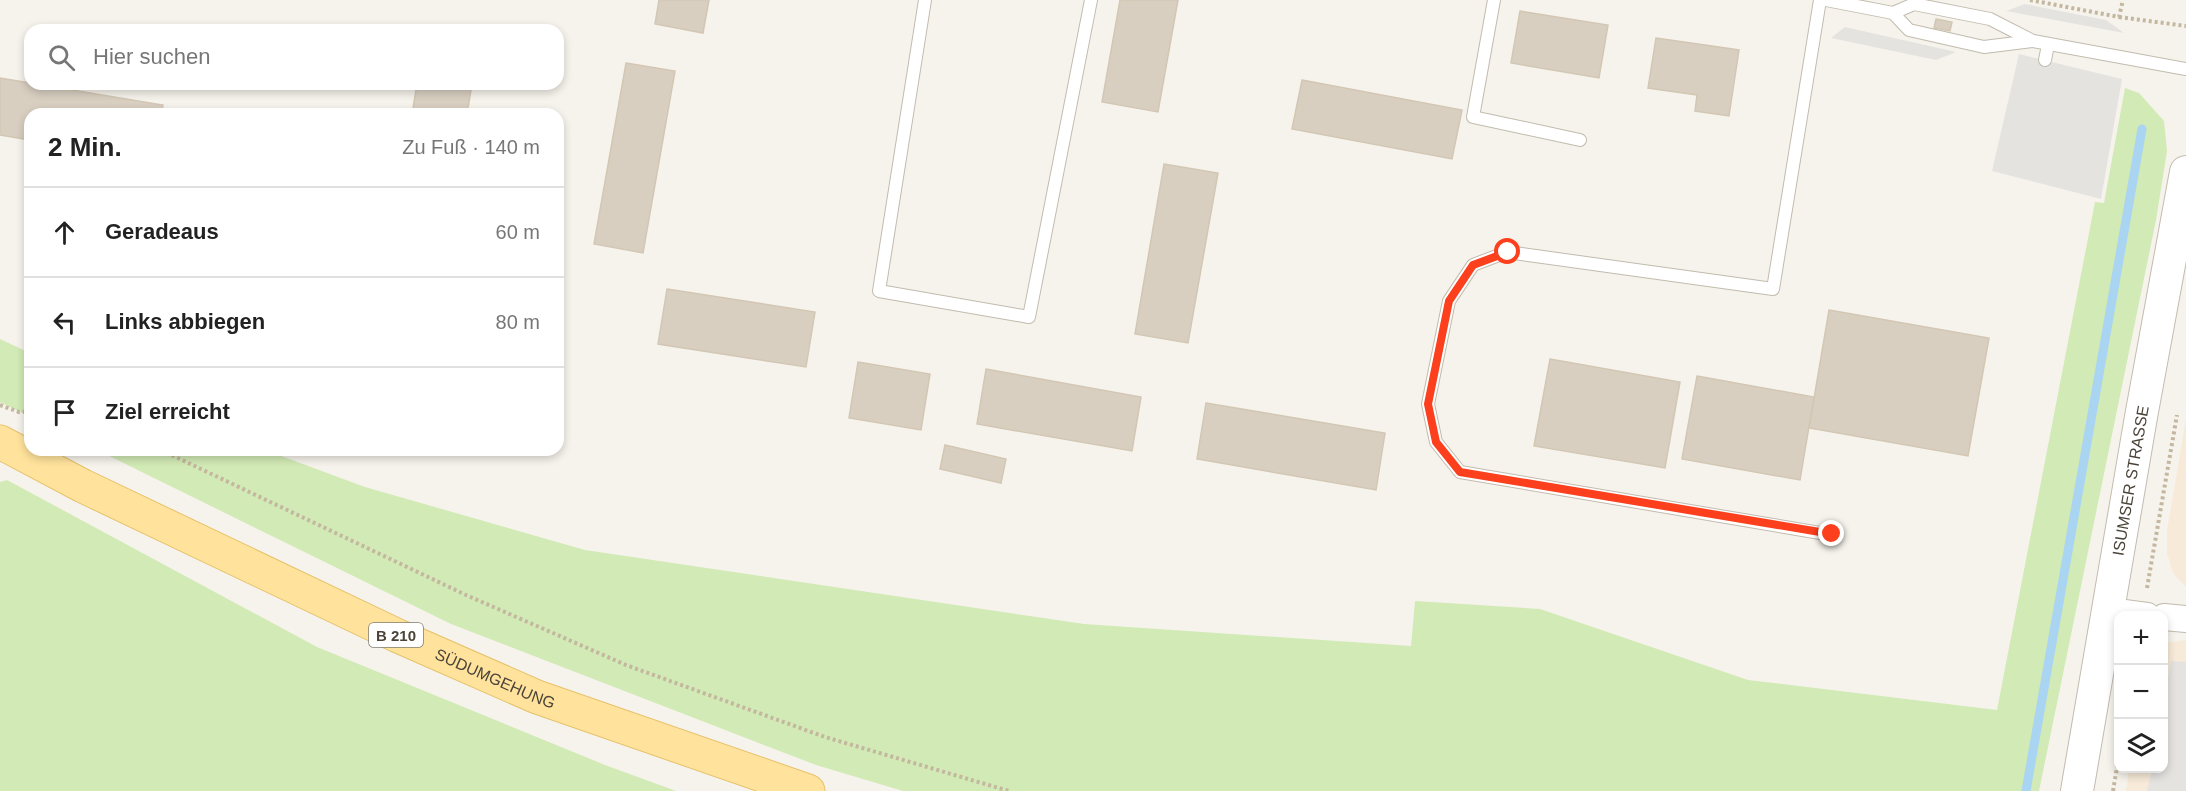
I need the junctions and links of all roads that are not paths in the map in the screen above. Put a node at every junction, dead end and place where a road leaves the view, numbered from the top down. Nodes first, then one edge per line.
1 (925, 0) edge
2 (1091, 0) edge
3 (1494, 0) edge
4 (1820, 0) edge
5 (1826, 0) edge
6 (1893, 13) junction
7 (2033, 41) junction
8 (2048, 45) junction
9 (2045, 60) dead end
10 (2186, 69) edge
11 (1580, 140) dead end
12 (2186, 171) edge
13 (0, 442) edge
14 (24, 455) edge
15 (26, 456) edge
16 (1832, 534) dead end
17 (2109, 612) junction
18 (2114, 612) edge
19 (2168, 617) edge
20 (2186, 619) edge
21 (808, 791) edge
22 (2077, 791) edge

1 - 2 lane
3 - 11 lane
4 - 16 lane
5 - 6 lane
6 - 7 lane
6 - 7 lane
7 - 8 lane
8 - 9 lane
8 - 10 lane
12 - 17 street, ISUMSER STRASSE
13 - 14 main road, SÜDUMGEHUNG / B 210
15 - 21 main road, SÜDUMGEHUNG / B 210
17 - 18 street
17 - 22 street, ISUMSER STRASSE
19 - 20 street

